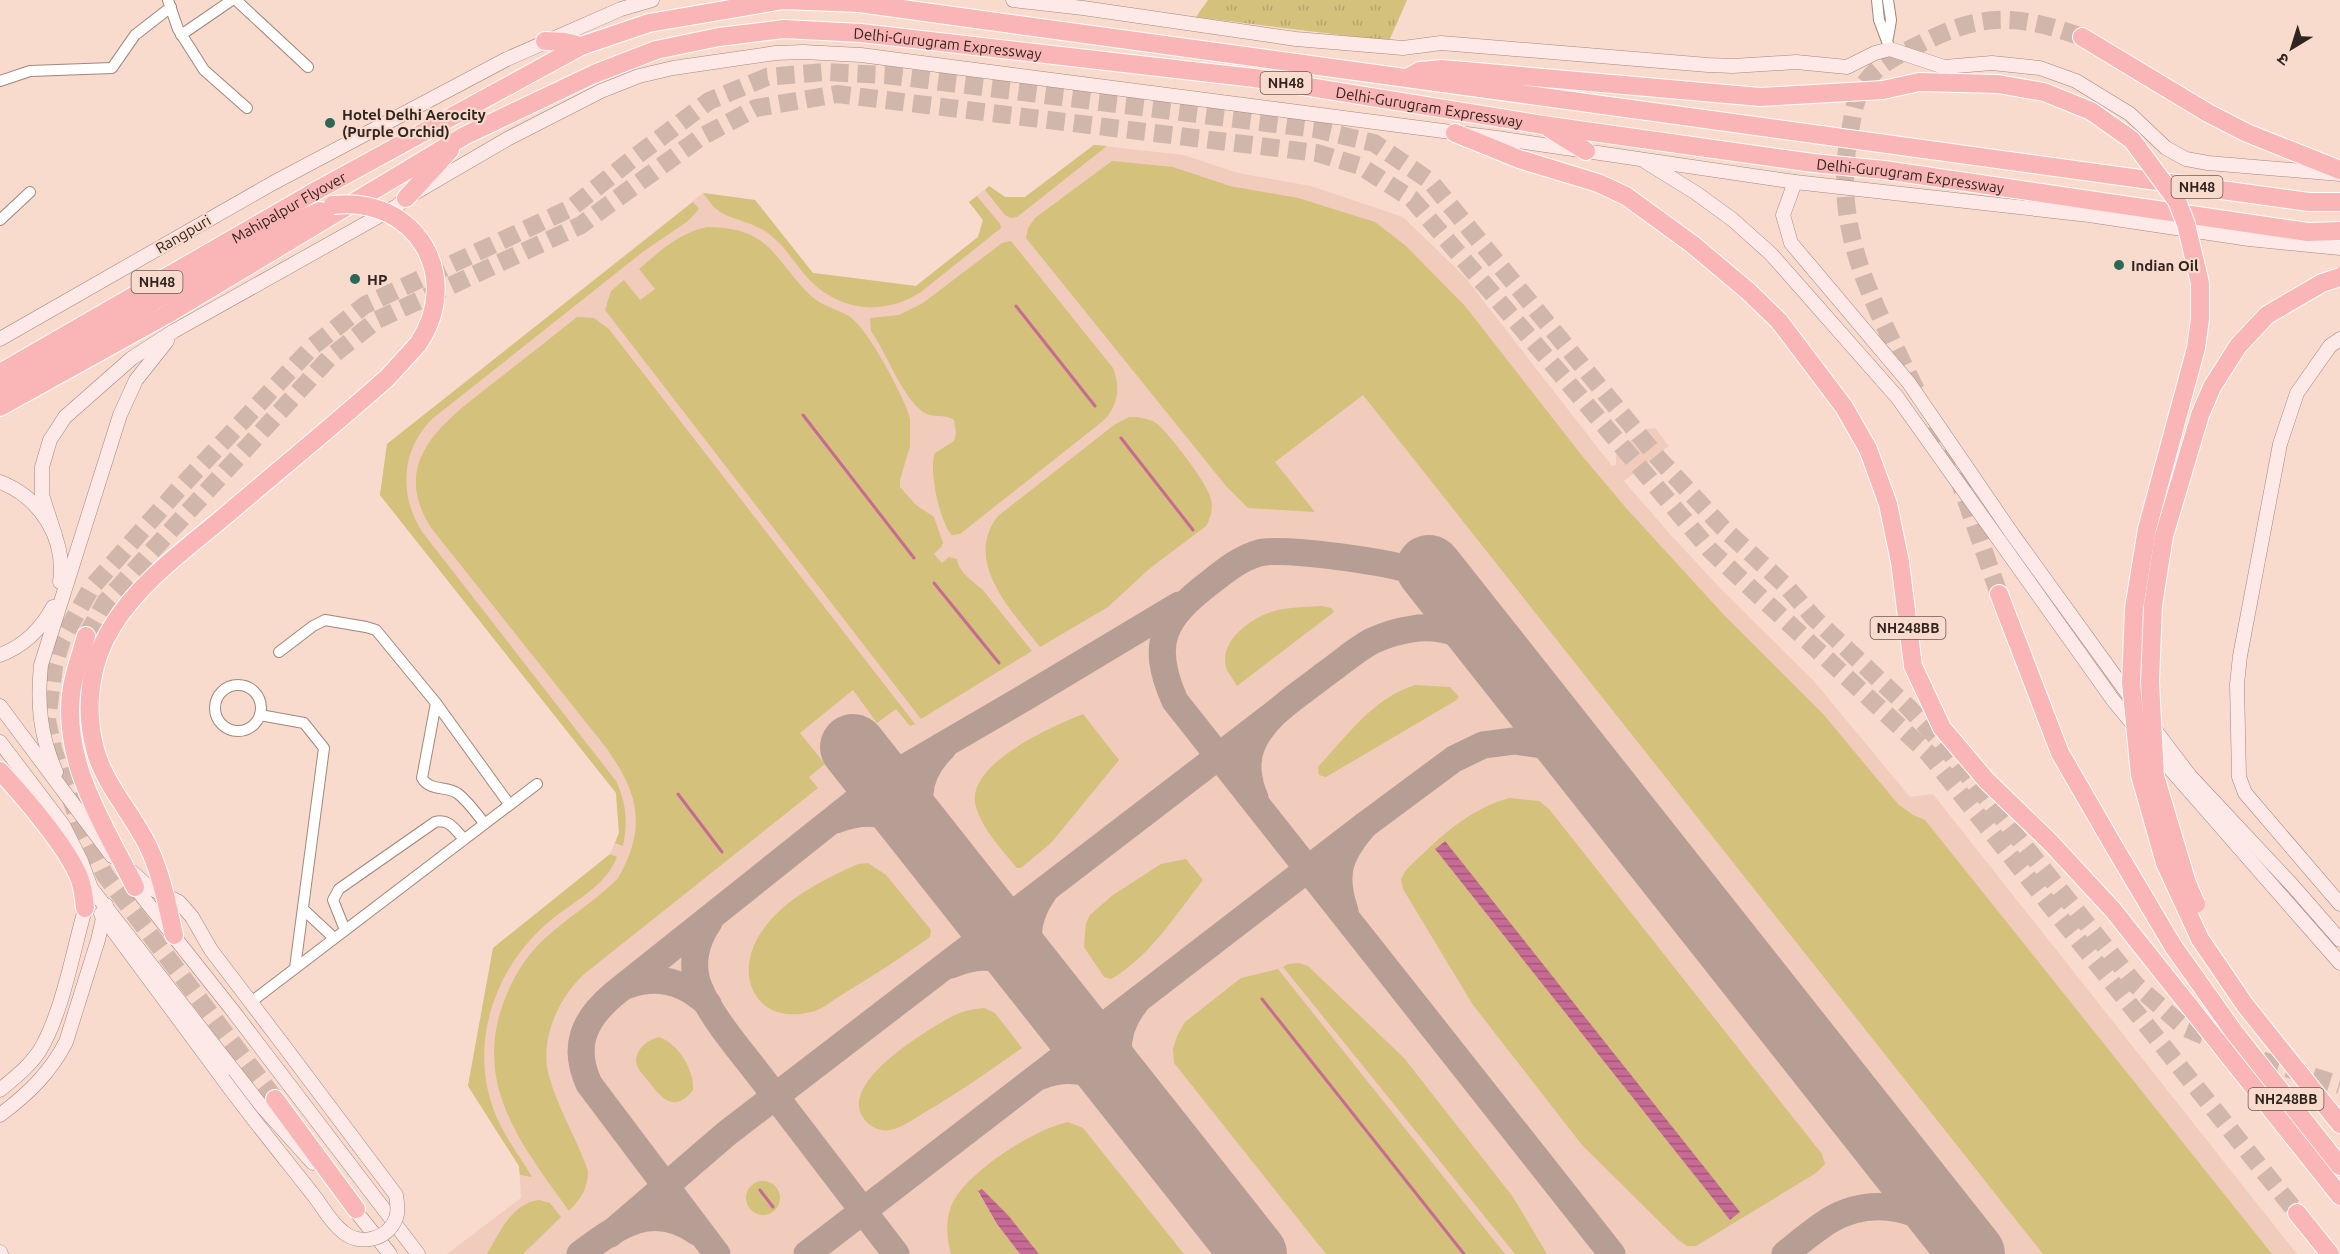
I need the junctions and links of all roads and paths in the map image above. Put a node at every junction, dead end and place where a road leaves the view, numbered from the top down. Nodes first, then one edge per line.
1 (234, 0) edge
2 (652, 0) edge
3 (1013, 0) edge
4 (1877, 0) edge
5 (1888, 0) edge
6 (625, 3) edge
7 (170, 4) edge
8 (181, 35) junction
9 (2082, 37) tunnel mouth
10 (545, 41) junction
11 (1889, 45) junction
12 (581, 46) junction
13 (308, 67) dead end
14 (1405, 80) junction
15 (0, 81) edge
16 (1433, 107) junction
17 (247, 108) dead end
18 (1510, 119) junction
19 (1544, 124) junction
20 (1455, 133) junction
21 (1476, 135) junction
22 (464, 136) junction
23 (1586, 151) junction
24 (1640, 159) junction
25 (2340, 172) edge
26 (1795, 182) junction
27 (30, 192) dead end
28 (406, 198) junction
29 (2340, 202) edge
30 (0, 220) edge
31 (2340, 231) edge
32 (2340, 248) edge
33 (2340, 277) edge
34 (174, 332) junction
35 (0, 339) edge
36 (2340, 339) edge
37 (0, 373) edge
38 (0, 391) edge
39 (0, 407) edge
40 (0, 482) edge
41 (55, 536) junction
42 (1999, 594) tunnel mouth
43 (86, 636) tunnel mouth
44 (279, 652) dead end
45 (0, 655) edge
46 (436, 703) junction
47 (0, 706) edge
48 (260, 715) junction
49 (0, 742) edge
50 (0, 771) edge
51 (537, 784) dead end
52 (69, 798) junction
53 (509, 804) junction
54 (484, 823) junction
55 (464, 839) junction
56 (120, 857) junction
57 (135, 887) junction
58 (165, 895) junction
59 (89, 897) junction
60 (2340, 904) edge
61 (304, 910) junction
62 (104, 911) junction
63 (345, 930) junction
64 (174, 935) junction
65 (334, 938) junction
66 (2340, 940) edge
67 (2340, 963) edge
68 (295, 968) junction
69 (2230, 984) junction
70 (250, 1002) junction
71 (0, 1090) edge
72 (275, 1099) tunnel mouth
73 (0, 1115) edge
74 (2340, 1124) edge
75 (2340, 1166) edge
76 (2340, 1196) edge
77 (356, 1209) junction
78 (2297, 1213) tunnel mouth
79 (390, 1254) edge
80 (418, 1254) edge
81 (2330, 1254) edge

1 - 8 street
1 - 13 street
2 - 6 main road, Rangpuri
3 - 11 main road
4 - 11 street
5 - 11 street
6 - 10 main road, Rangpuri
7 - 8 street
7 - 15 street
8 - 17 street
9 - 25 highway
10 - 12 highway
10 - 35 main road, Rangpuri
11 - 25 main road
12 - 14 highway, Delhi-Gurugram Expressway / NH48
12 - 37 highway, Mahipalpur Flyover / NH48
14 - 29 highway, Delhi-Gurugram Expressway / NH48
14 - 69 highway, bridge
16 - 18 highway, Delhi-Gurugram Expressway / NH48
16 - 20 main road
16 - 22 highway, Delhi-Gurugram Expressway / NH48
18 - 19 highway, Delhi-Gurugram Expressway / NH48
18 - 21 highway
19 - 23 highway
19 - 31 highway, Delhi-Gurugram Expressway / NH48
20 - 21 main road
20 - 28 main road
20 - 76 highway, NH248BB
21 - 23 main road
22 - 28 highway
22 - 39 highway, Mahipalpur Flyover / NH48
23 - 24 main road
24 - 26 main road
24 - 67 main road
26 - 32 main road
26 - 66 main road
27 - 30 street
28 - 34 main road
33 - 69 highway, bridge
34 - 41 main road
34 - 52 main road
36 - 60 main road
38 - 58 highway, bridge
40 - 41 main road
41 - 45 main road
42 - 75 highway, NH248BB
43 - 56 highway
44 - 46 street
46 - 53 street
46 - 54 street
47 - 52 main road
48 - 48 street
48 - 61 street
49 - 59 main road
50 - 59 highway
51 - 53 street
52 - 57 main road
53 - 54 street
54 - 55 street
55 - 63 street
55 - 63 street
56 - 57 highway
56 - 58 main road
57 - 64 main road
58 - 64 highway
58 - 70 main road
59 - 62 main road
59 - 71 main road
61 - 65 street
61 - 68 street
62 - 70 main road, bridge
62 - 73 main road
62 - 77 main road
63 - 65 street
64 - 80 main road
65 - 68 street
68 - 70 street
69 - 74 highway, bridge
72 - 77 highway
77 - 79 main road
78 - 81 highway

